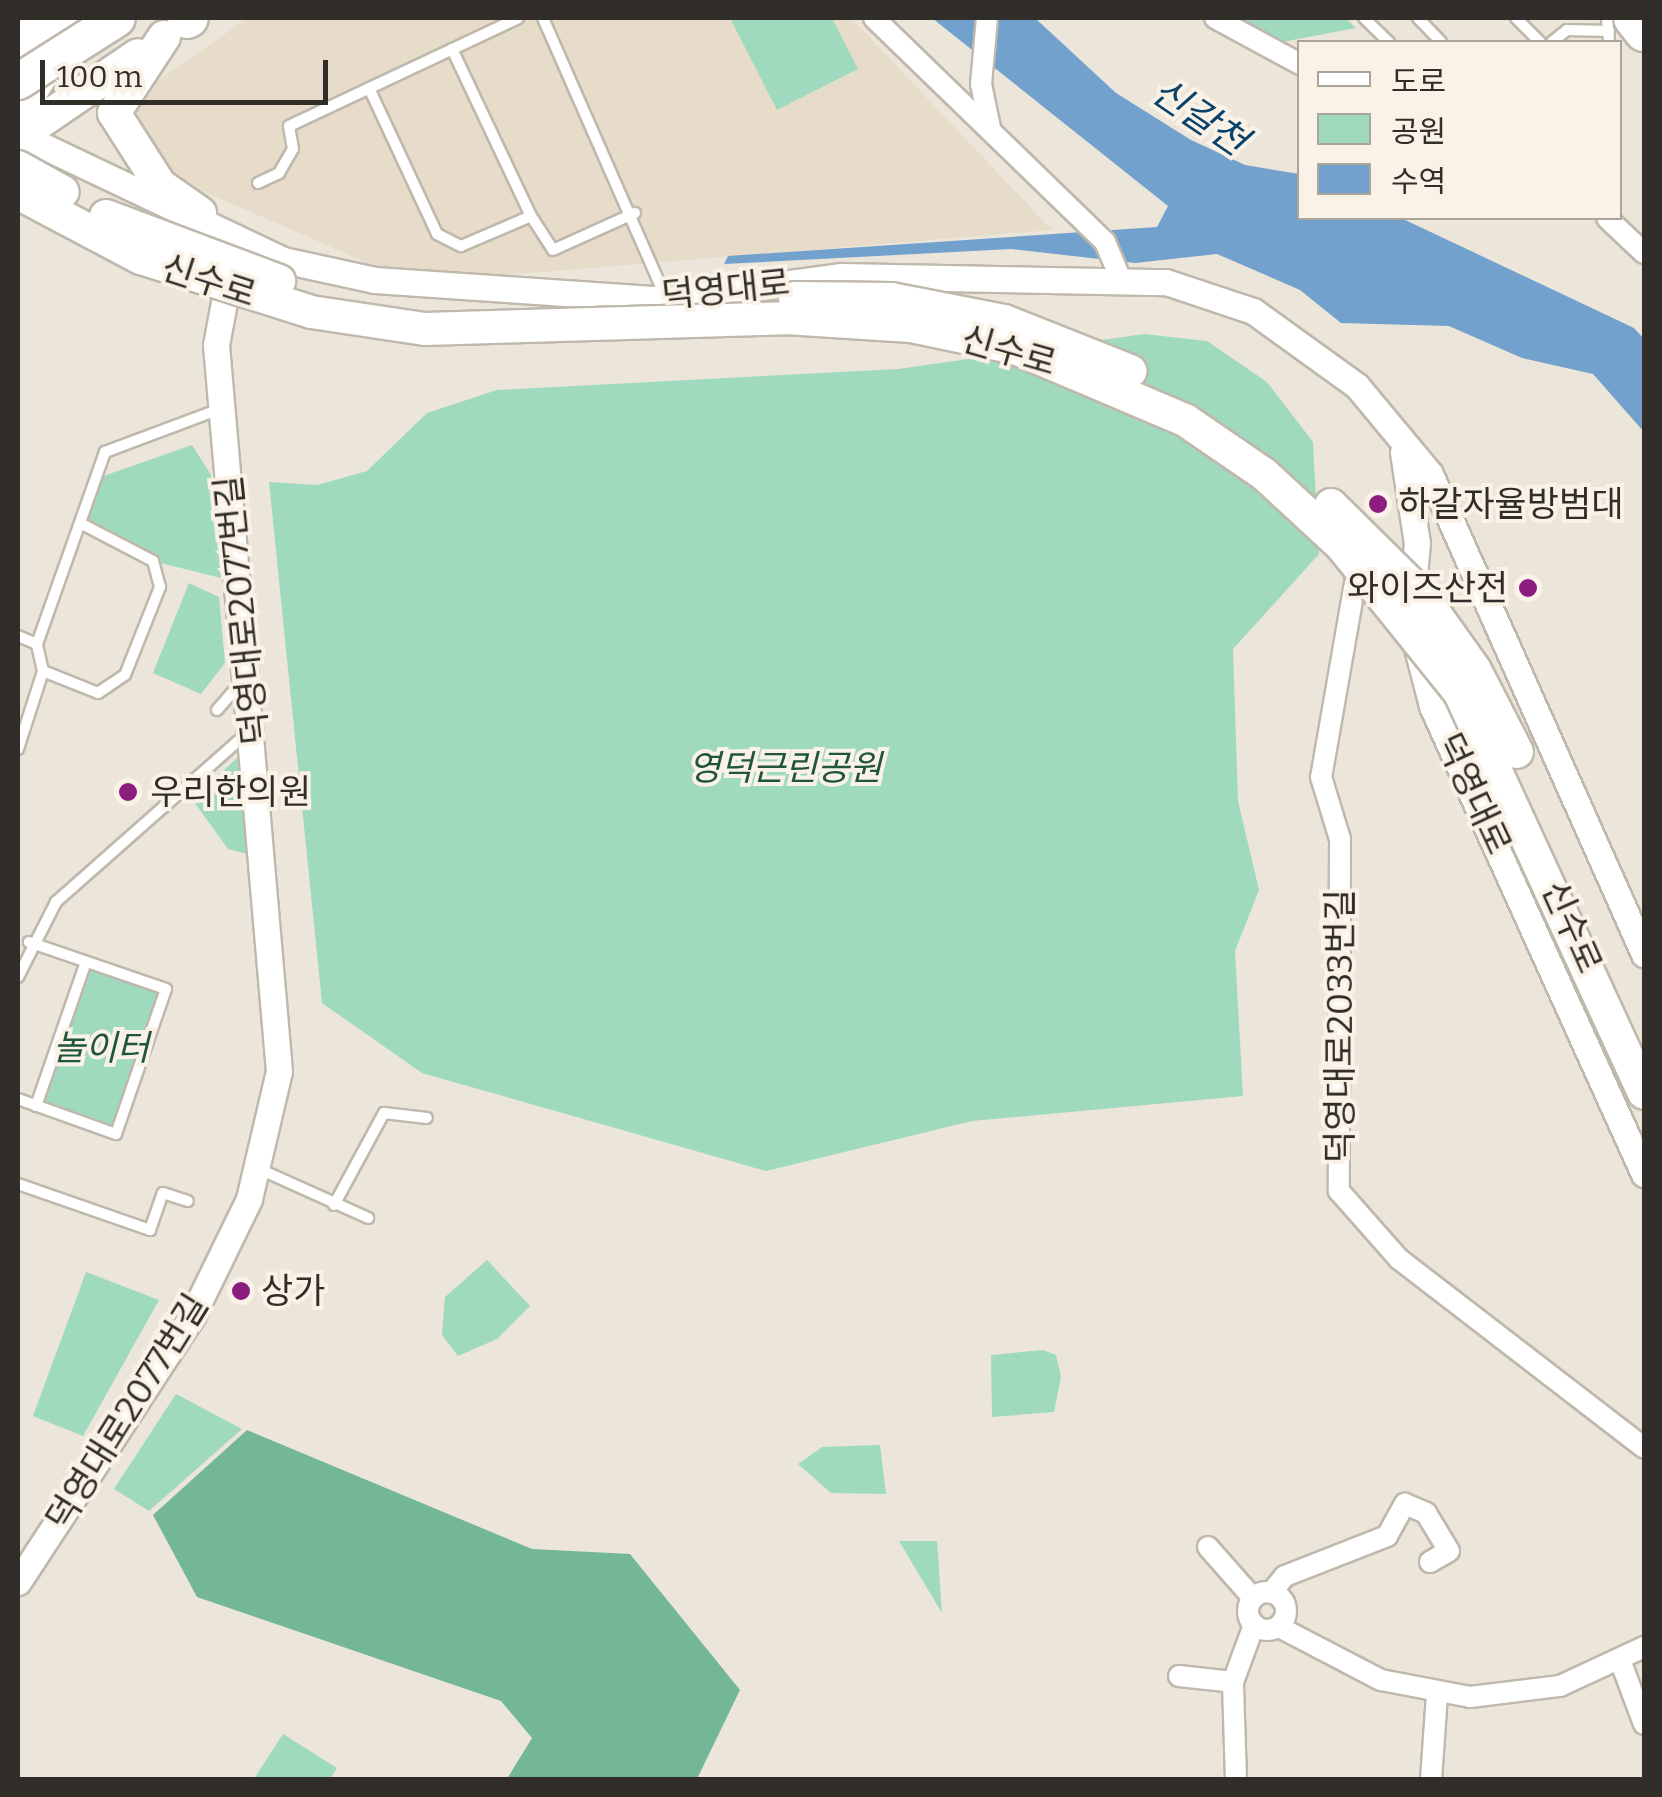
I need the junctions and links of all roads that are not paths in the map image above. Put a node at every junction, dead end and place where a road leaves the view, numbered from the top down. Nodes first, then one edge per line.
1 (56, 18) edge
2 (76, 18) edge
3 (117, 18) edge
4 (518, 18) edge
5 (543, 18) edge
6 (874, 18) edge
7 (987, 18) edge
8 (1215, 18) edge
9 (1364, 18) edge
10 (1418, 18) edge
11 (1516, 18) edge
12 (1607, 18) edge
13 (182, 23) edge
14 (1624, 31) edge
15 (1387, 40) edge
16 (1439, 40) edge
17 (1538, 40) edge
18 (1554, 40) edge
19 (18, 42) edge
20 (452, 49) junction
21 (1297, 62) edge
22 (18, 81) edge
23 (370, 88) junction
24 (991, 130) junction
25 (18, 143) edge
26 (258, 184) dead end
27 (18, 192) edge
28 (200, 213) junction
29 (635, 214) junction
30 (531, 216) junction
31 (1610, 220) edge
32 (237, 230) junction
33 (1644, 253) edge
34 (284, 260) junction
35 (1122, 282) junction
36 (667, 300) junction
37 (216, 345) junction
38 (220, 408) junction
39 (1403, 452) junction
40 (80, 523) junction
41 (1364, 527) dead end
42 (18, 636) edge
43 (37, 644) junction
44 (44, 671) junction
45 (248, 672) junction
46 (217, 710) dead end
47 (254, 727) junction
48 (1549, 747) junction
49 (18, 749) edge
50 (1469, 780) junction
51 (28, 942) junction
52 (1644, 954) edge
53 (86, 962) junction
54 (18, 976) edge
55 (1644, 1039) edge
56 (1644, 1093) edge
57 (18, 1100) edge
58 (36, 1106) junction
59 (427, 1118) dead end
60 (256, 1168) junction
61 (1644, 1174) edge
62 (18, 1184) edge
63 (188, 1202) dead end
64 (334, 1204) junction
65 (368, 1218) dead end
66 (1644, 1448) edge
67 (1208, 1547) dead end
68 (1430, 1562) dead end
69 (18, 1582) edge
70 (1262, 1596) junction
71 (1254, 1625) junction
72 (1279, 1627) junction
73 (1644, 1647) edge
74 (1620, 1660) junction
75 (1178, 1676) dead end
76 (1233, 1682) junction
77 (1437, 1695) junction
78 (1644, 1724) edge
79 (1236, 1780) edge
80 (1431, 1780) edge

1 - 19 highway
2 - 25 main road
3 - 22 highway, bridge
4 - 20 lane
5 - 29 lane
6 - 24 street
7 - 24 street
8 - 21 street
9 - 15 lane
10 - 16 lane
11 - 17 lane
12 - 14 lane
13 - 25 main road
13 - 28 main road
14 - 18 lane
20 - 23 lane
20 - 30 lane
23 - 26 lane
23 - 30 lane
24 - 35 street
25 - 28 street, 덕영대로
25 - 55 main road, 신수로, bridge
27 - 56 main road, 신수로, bridge
28 - 32 street, 덕영대로
29 - 30 lane
29 - 36 lane
31 - 33 street
32 - 34 street, 덕영대로
32 - 37 street, 덕영대로2077번길
34 - 36 street, 덕영대로
34 - 37 street
35 - 36 street, 덕영대로
35 - 39 street, 덕영대로
37 - 38 street, 덕영대로2077번길
38 - 40 lane
38 - 45 street, 덕영대로2077번길
39 - 48 street, 덕영대로
39 - 50 street, 덕영대로
40 - 43 lane
40 - 44 lane
41 - 66 street, 덕영대로2033번길
42 - 43 lane
43 - 44 lane
44 - 49 lane
45 - 46 lane
45 - 47 street, 덕영대로2077번길
47 - 51 lane
47 - 60 street, 덕영대로2077번길
48 - 50 lane
48 - 52 street, 덕영대로
50 - 61 street, 덕영대로
51 - 53 lane
51 - 54 lane
53 - 58 lane
53 - 58 lane
57 - 58 lane
59 - 64 lane
60 - 64 lane
60 - 69 street, 덕영대로2077번길
62 - 63 lane
64 - 65 lane
67 - 70 street
68 - 70 street
70 - 71 street
70 - 72 street
71 - 72 street
71 - 76 street
72 - 77 street
73 - 74 street
74 - 77 street
74 - 78 street
75 - 76 street
76 - 79 street
77 - 80 street

